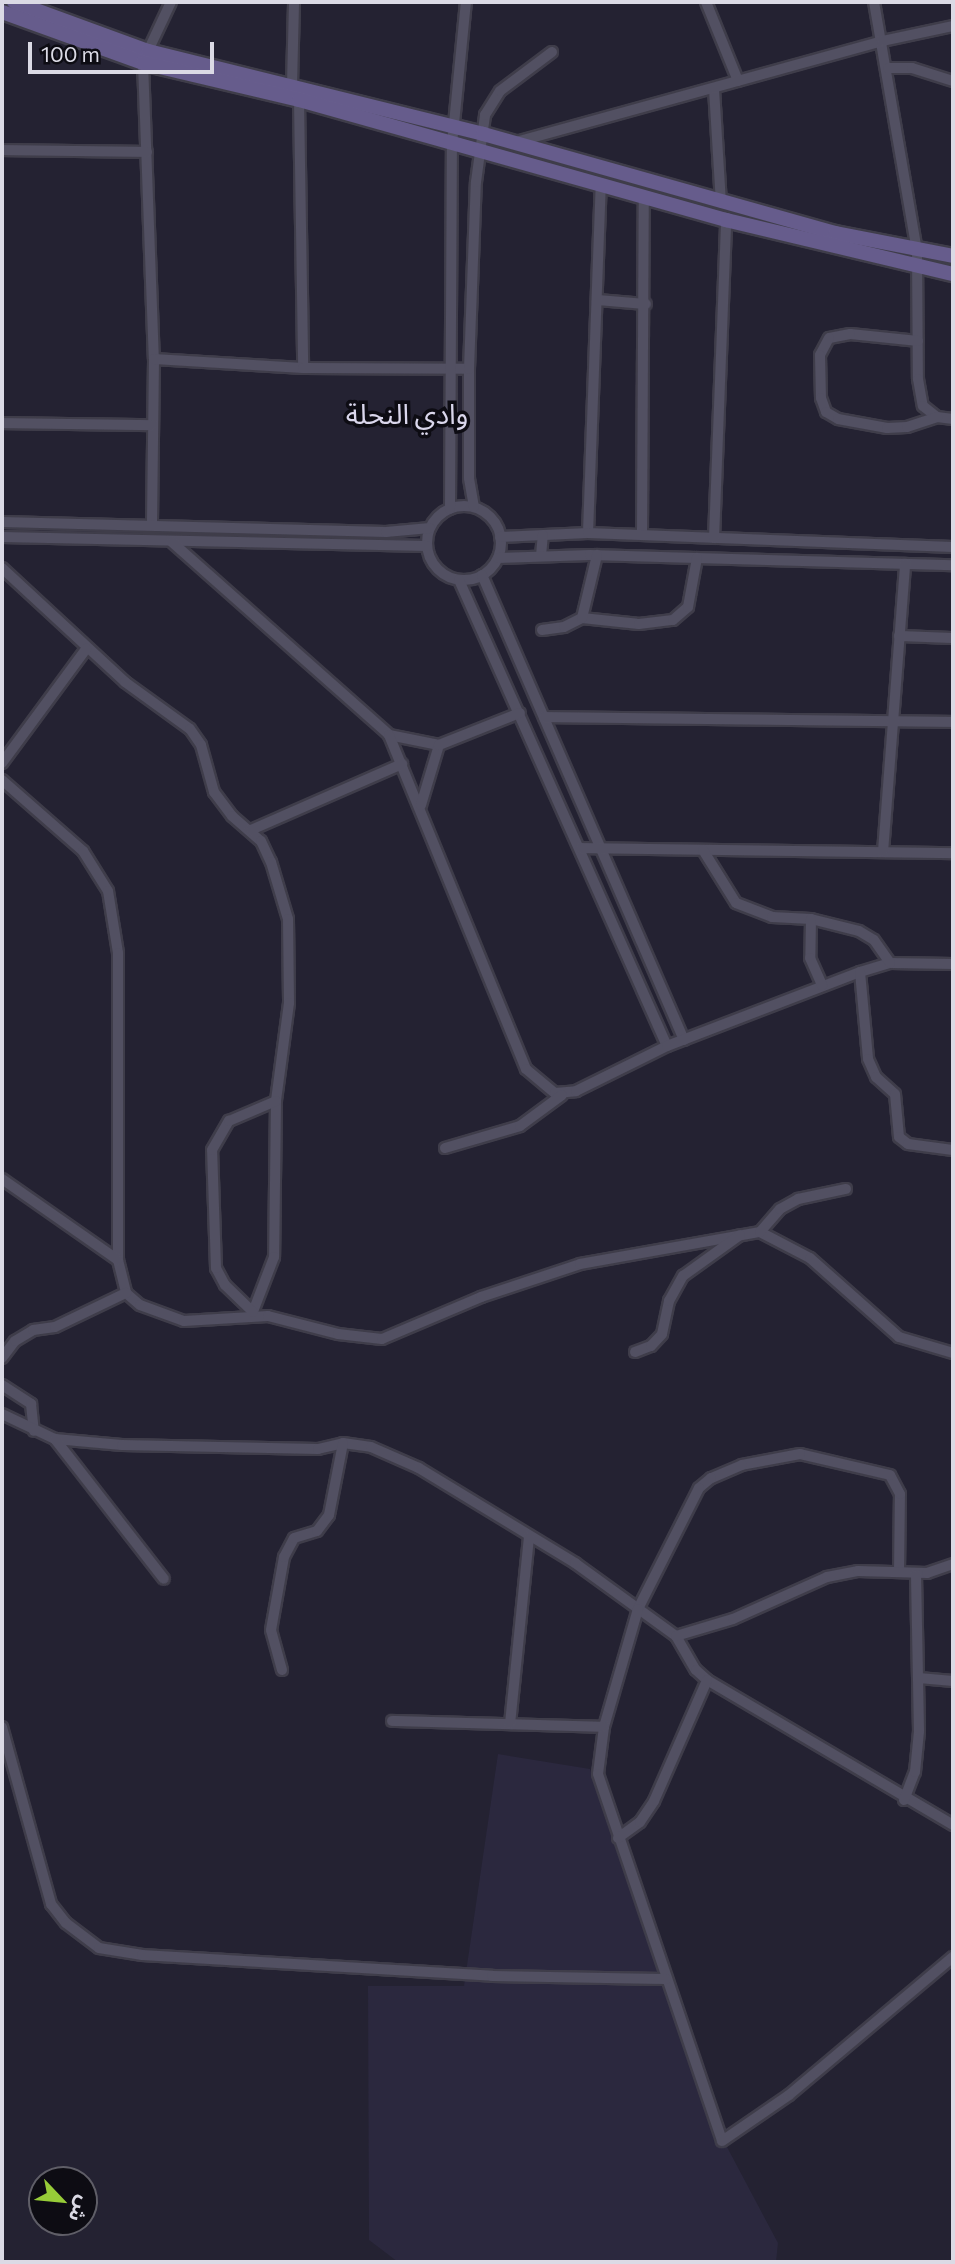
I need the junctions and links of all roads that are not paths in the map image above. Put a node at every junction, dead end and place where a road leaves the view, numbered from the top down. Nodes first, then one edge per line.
1 (14, 2) edge
2 (171, 2) edge
3 (294, 2) edge
4 (466, 2) edge
5 (706, 2) edge
6 (874, 2) edge
7 (2, 12) edge
8 (953, 26) edge
9 (882, 41) junction
10 (552, 52) dead end
11 (145, 57) junction
12 (888, 68) junction
13 (953, 80) edge
14 (738, 81) junction
15 (292, 85) junction
16 (714, 89) junction
17 (299, 100) junction
18 (454, 127) junction
19 (483, 134) junction
20 (512, 143) junction
21 (452, 144) junction
22 (2, 150) edge
23 (480, 151) junction
24 (147, 152) junction
25 (601, 183) junction
26 (644, 197) junction
27 (721, 203) junction
28 (726, 220) junction
29 (917, 250) junction
30 (953, 256) edge
31 (918, 269) junction
32 (953, 274) edge
33 (597, 300) junction
34 (646, 304) junction
35 (918, 341) junction
36 (154, 359) junction
37 (451, 368) junction
38 (303, 369) junction
39 (469, 369) junction
40 (937, 416) junction
41 (953, 419) edge
42 (2, 422) edge
43 (151, 425) junction
44 (474, 507) junction
45 (450, 509) junction
46 (2, 522) edge
47 (152, 524) junction
48 (430, 528) junction
49 (588, 533) junction
50 (543, 535) junction
51 (642, 535) junction
52 (2, 537) edge
53 (500, 537) junction
54 (714, 538) junction
55 (172, 542) junction
56 (427, 546) junction
57 (953, 547) edge
58 (597, 555) junction
59 (541, 556) junction
60 (498, 558) junction
61 (697, 558) junction
62 (905, 564) junction
63 (953, 565) edge
64 (2, 568) edge
65 (482, 575) junction
66 (459, 580) junction
67 (582, 618) junction
68 (542, 630) dead end
69 (899, 636) junction
70 (953, 638) edge
71 (86, 649) junction
72 (520, 713) junction
73 (544, 718) junction
74 (893, 721) junction
75 (953, 722) edge
76 (390, 735) junction
77 (439, 745) junction
78 (2, 763) edge
79 (402, 764) junction
80 (2, 780) edge
81 (421, 805) junction
82 (251, 830) junction
83 (600, 846) junction
84 (581, 848) junction
85 (703, 850) junction
86 (883, 852) junction
87 (953, 853) edge
88 (811, 919) junction
89 (890, 962) junction
90 (953, 964) edge
91 (859, 972) junction
92 (822, 985) junction
93 (684, 1040) junction
94 (667, 1046) junction
95 (562, 1095) junction
96 (276, 1101) junction
97 (445, 1148) dead end
98 (953, 1150) edge
99 (2, 1179) edge
100 (846, 1189) dead end
101 (760, 1232) junction
102 (740, 1234) junction
103 (118, 1259) junction
104 (126, 1293) junction
105 (252, 1314) junction
106 (635, 1352) dead end
107 (953, 1353) edge
108 (2, 1358) edge
109 (2, 1385) edge
110 (2, 1414) edge
111 (34, 1431) junction
112 (55, 1439) junction
113 (343, 1443) junction
114 (529, 1537) junction
115 (953, 1564) edge
116 (899, 1572) junction
117 (916, 1574) junction
118 (164, 1579) dead end
119 (638, 1609) junction
120 (676, 1636) junction
121 (282, 1670) dead end
122 (919, 1678) junction
123 (707, 1680) junction
124 (953, 1681) edge
125 (392, 1721) dead end
126 (510, 1724) junction
127 (2, 1727) edge
128 (604, 1727) junction
129 (904, 1800) junction
130 (953, 1825) edge
131 (618, 1838) junction
132 (953, 1957) edge
133 (666, 1979) junction

1 - 11 main road
2 - 11 street
3 - 15 street
4 - 18 street
5 - 14 street
6 - 9 street
7 - 11 main road
8 - 9 street
9 - 12 street
9 - 14 street
10 - 19 street
11 - 15 main road
11 - 17 main road
11 - 24 street
12 - 13 street
12 - 29 street
14 - 16 street
15 - 18 main road
16 - 20 street
16 - 27 street
17 - 21 main road
17 - 38 street
18 - 19 main road
18 - 21 street
19 - 20 main road
19 - 23 street
20 - 27 main road
21 - 23 main road
21 - 37 street
22 - 24 street
23 - 25 main road
23 - 39 street
24 - 36 street
25 - 26 main road
25 - 33 street
26 - 28 main road
26 - 34 street
27 - 29 main road
28 - 31 main road
28 - 54 street
29 - 30 main road
29 - 31 street
31 - 32 main road
31 - 35 street
33 - 34 street
33 - 49 street
34 - 51 street
35 - 40 street
35 - 40 street
36 - 38 street
36 - 43 street
37 - 38 street
37 - 39 street
37 - 45 street
39 - 44 street
40 - 41 street
42 - 43 street
43 - 47 street
44 - 45 street
44 - 53 street
45 - 48 street
46 - 47 street
47 - 48 street
48 - 56 street
49 - 50 street
49 - 51 street
50 - 53 street
50 - 59 street
51 - 54 street
52 - 55 street
53 - 60 street
54 - 57 street
55 - 56 street
55 - 76 street
56 - 66 street
58 - 59 street
58 - 61 street
58 - 67 street
59 - 60 street
60 - 65 street
61 - 62 street
61 - 67 street
62 - 63 street
62 - 69 street
64 - 71 street
65 - 66 street
65 - 73 street
66 - 72 street
67 - 68 street
69 - 70 street
69 - 74 street
71 - 78 street
71 - 82 street
72 - 77 street
72 - 84 street
73 - 74 street
73 - 83 street
74 - 75 street
74 - 86 street
76 - 77 street
76 - 79 street
77 - 81 street
79 - 81 street
79 - 82 street
80 - 103 street
81 - 95 street
82 - 96 street
83 - 84 street
83 - 85 street
83 - 93 street
84 - 94 street
85 - 86 street
85 - 88 street
86 - 87 street
88 - 89 street
88 - 92 street
89 - 90 street
89 - 91 street
91 - 92 street
91 - 98 street
92 - 93 street
93 - 94 street
94 - 95 street
95 - 97 street
96 - 105 street
96 - 105 street
99 - 103 street
100 - 101 street
101 - 102 street
101 - 107 street
102 - 105 street
102 - 106 street
103 - 104 street
104 - 105 street
104 - 108 street
109 - 111 street
110 - 111 street
111 - 112 street
112 - 113 street
112 - 118 street
113 - 114 street
113 - 121 street
114 - 119 street
114 - 126 street
115 - 117 street
116 - 117 street
116 - 119 street
116 - 120 street
117 - 122 street
119 - 120 street
119 - 128 street
120 - 123 street
122 - 124 street
122 - 129 street
123 - 129 street
123 - 131 street
125 - 126 street
126 - 128 street
127 - 133 street
128 - 131 street
129 - 130 street
131 - 133 street
132 - 133 street

